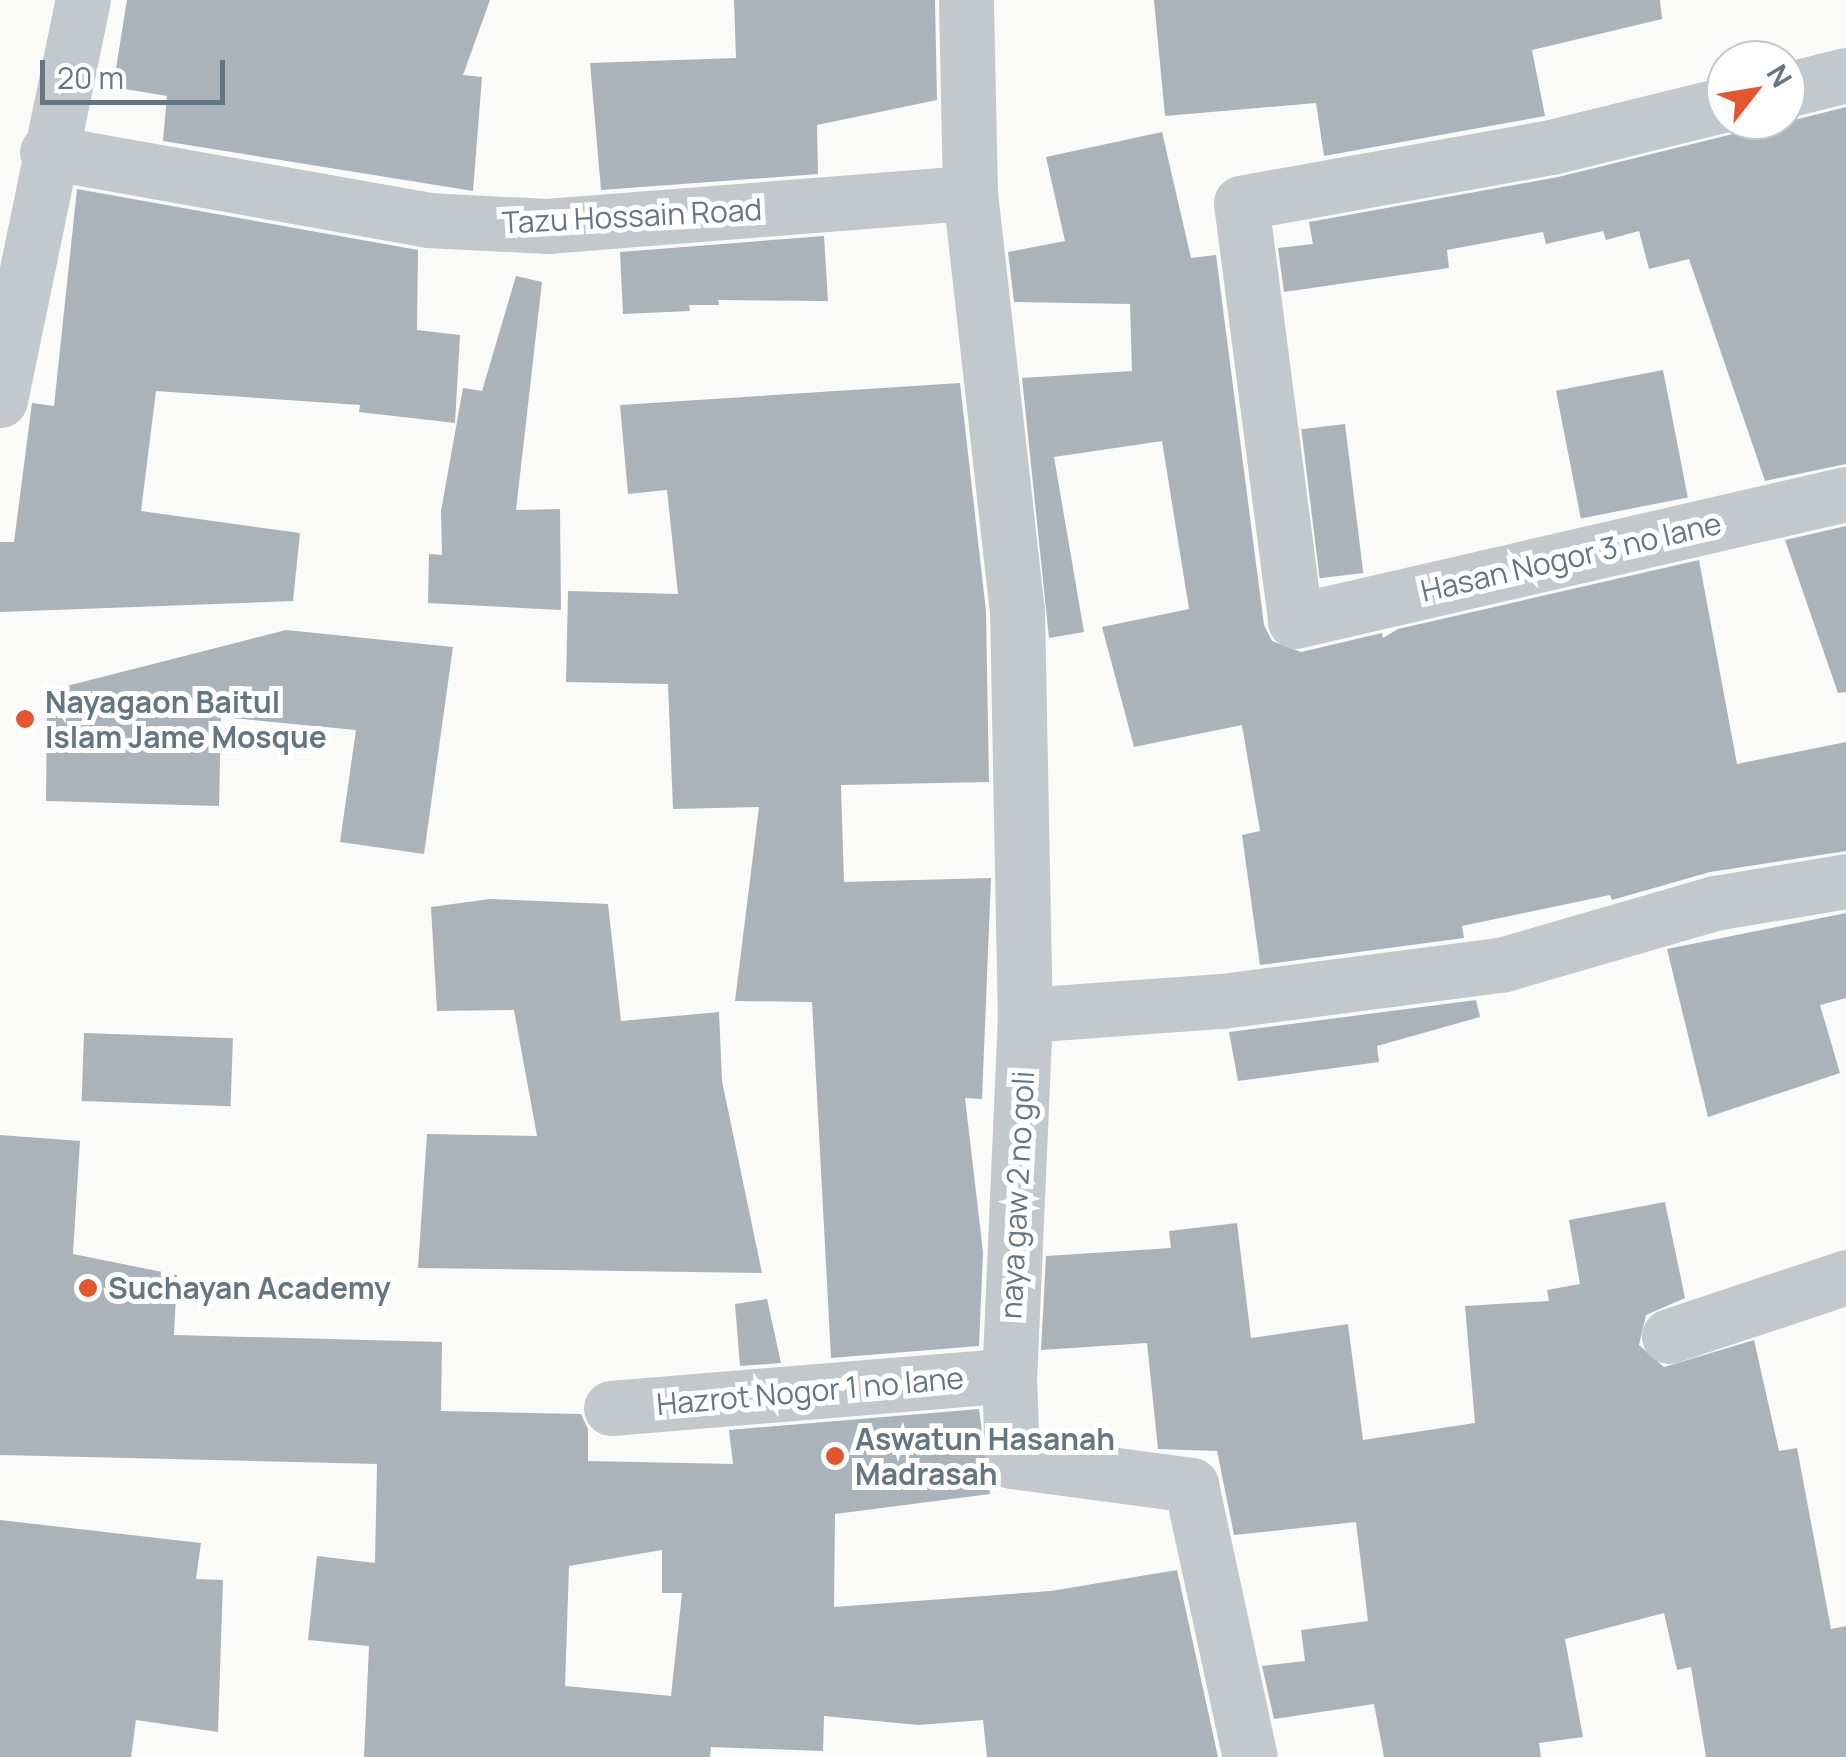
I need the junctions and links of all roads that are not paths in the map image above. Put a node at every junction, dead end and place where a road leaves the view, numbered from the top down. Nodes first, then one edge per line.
1 (83, 0) edge
2 (966, 0) edge
3 (1846, 75) edge
4 (1806, 85) edge
5 (1706, 109) edge
6 (47, 152) junction
7 (970, 193) junction
8 (0, 400) edge
9 (1846, 494) edge
10 (1846, 880) edge
11 (1025, 1015) junction
12 (1846, 1276) edge
13 (1668, 1336) dead end
14 (1008, 1375) junction
15 (610, 1408) dead end
16 (1250, 1757) edge

1 - 6 street
2 - 7 street
3 - 4 street
5 - 9 street, Hasan Nogor 3 no lane
6 - 7 street, Tazu Hossain Road
6 - 8 street
7 - 11 street, naya gaw 2 no goli
10 - 11 street
11 - 14 street, naya gaw 2 no goli
12 - 13 street
14 - 15 street, Hazrot Nogor 1 no lane
14 - 16 street, naya gaw 2 no goli

